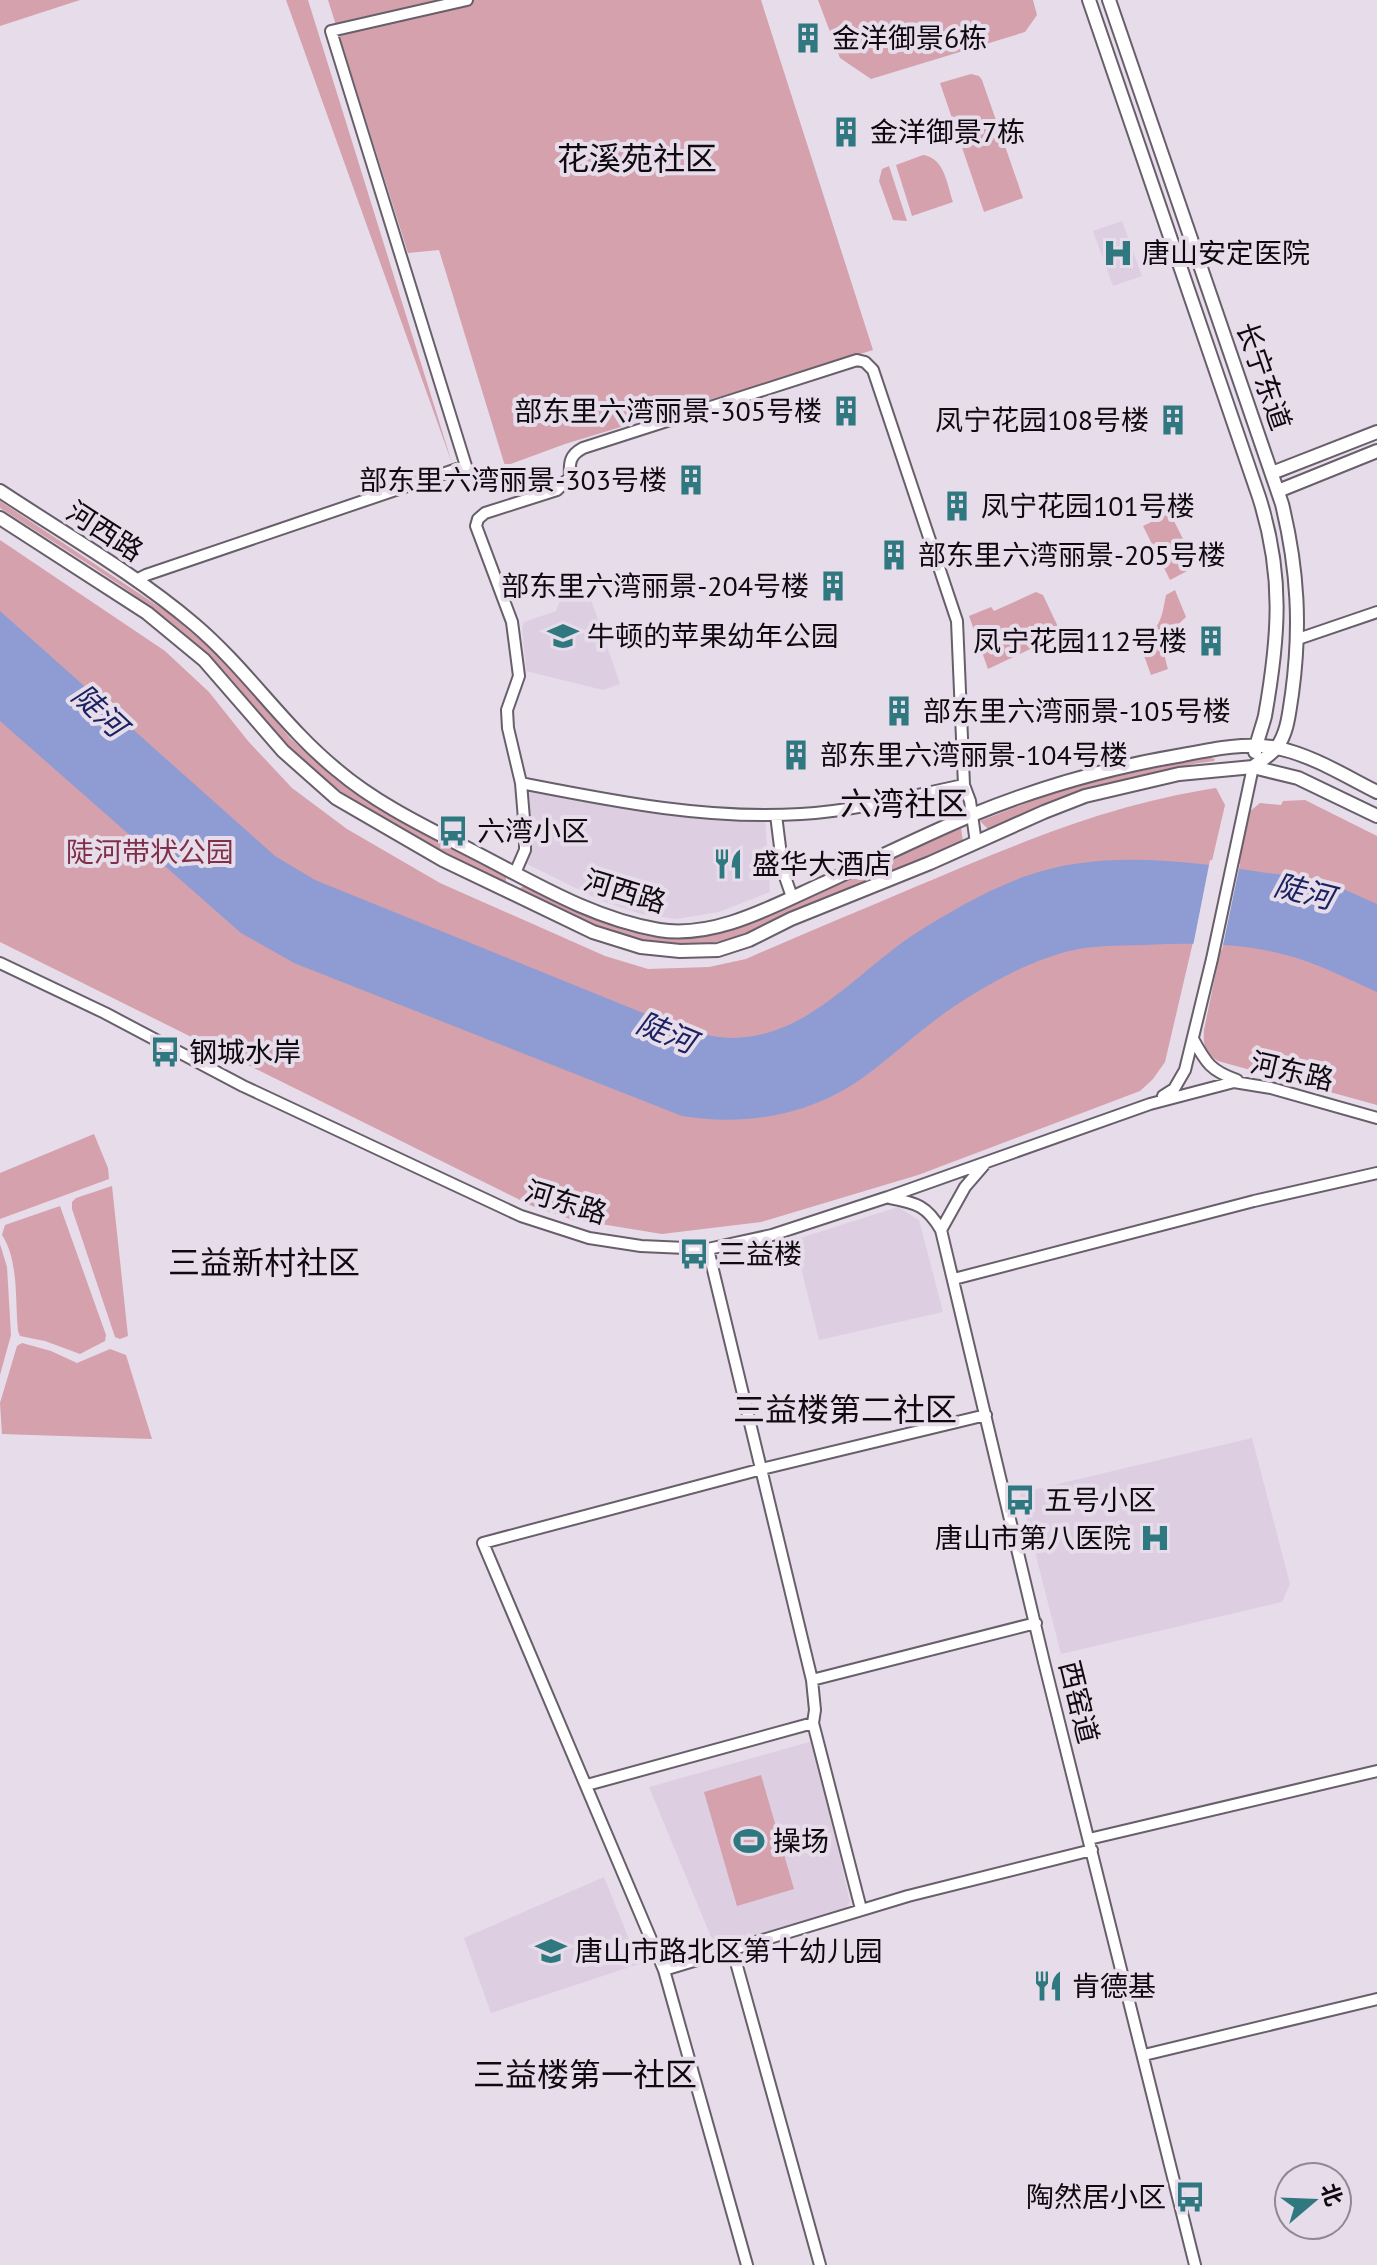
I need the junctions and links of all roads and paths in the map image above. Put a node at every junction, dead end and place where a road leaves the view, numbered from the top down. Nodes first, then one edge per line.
1 (467, 0) edge
2 (1089, 0) edge
3 (1109, 0) edge
4 (1377, 432) edge
5 (1377, 451) edge
6 (1272, 473) junction
7 (0, 491) edge
8 (1278, 491) junction
9 (0, 518) edge
10 (136, 580) junction
11 (1377, 612) edge
12 (1298, 639) junction
13 (1256, 746) junction
14 (1276, 748) junction
15 (1253, 767) junction
16 (521, 783) junction
17 (964, 785) junction
18 (1377, 792) edge
19 (776, 815) junction
20 (972, 815) junction
21 (1377, 816) edge
22 (976, 843) junction
23 (515, 873) junction
24 (511, 892) junction
25 (792, 897) junction
26 (0, 963) edge
27 (1193, 1039) junction
28 (1243, 1082) junction
29 (1150, 1104) junction
30 (1377, 1118) edge
31 (987, 1163) junction
32 (1377, 1173) edge
33 (888, 1197) junction
34 (941, 1230) junction
35 (708, 1249) junction
36 (954, 1279) junction
37 (986, 1415) junction
38 (762, 1469) junction
39 (1036, 1623) junction
40 (812, 1680) junction
41 (813, 1723) junction
42 (1377, 1771) edge
43 (587, 1785) junction
44 (1090, 1844) junction
45 (861, 1909) junction
46 (732, 1948) junction
47 (664, 1970) junction
48 (1377, 1999) edge
49 (1144, 2055) junction
50 (747, 2265) edge
51 (820, 2265) edge
52 (1195, 2265) edge

1 - 10 street
2 - 13 main road, 长宁东道
3 - 6 main road, 长宁东道
4 - 6 main road
5 - 8 main road
6 - 8 main road, 长宁东道
7 - 10 main road, 河西路
8 - 12 main road, 长宁东道
9 - 24 main road, 河西路
10 - 23 main road, 河西路
11 - 12 street
12 - 14 main road, 长宁东道
13 - 14 main road, 河西路
13 - 15 main road, 长宁东道
13 - 20 main road, 河西路
14 - 15 main road
14 - 18 main road, 河西路
15 - 21 main road, 河西路
15 - 22 main road, 河西路
15 - 27 street, 长宁东道
16 - 17 street
16 - 19 street
16 - 23 street
17 - 19 street
17 - 20 street
19 - 25 street
20 - 22 street
20 - 25 main road, 河西路
22 - 24 main road, 河西路
23 - 24 main road
23 - 25 main road, 河西路
26 - 35 street, 河东路
27 - 28 street
27 - 29 street, 河东路
28 - 29 street, 河东路
28 - 30 street, 河东路
29 - 31 street, 河东路
31 - 33 street, 河东路
31 - 34 street
32 - 36 street
33 - 34 street
33 - 35 street, 河东路
34 - 36 street, 西窑道
35 - 38 street
36 - 37 street, 西窑道
37 - 38 street
37 - 39 street, 西窑道
38 - 40 street
38 - 43 street
39 - 40 street
39 - 44 street, 西窑道
40 - 41 street
41 - 43 street
41 - 45 street
42 - 44 street
43 - 47 street
44 - 45 street
44 - 49 street, 西窑道
45 - 46 street
46 - 47 street
46 - 51 street
47 - 50 street
48 - 49 street
49 - 52 street, 西窑道

